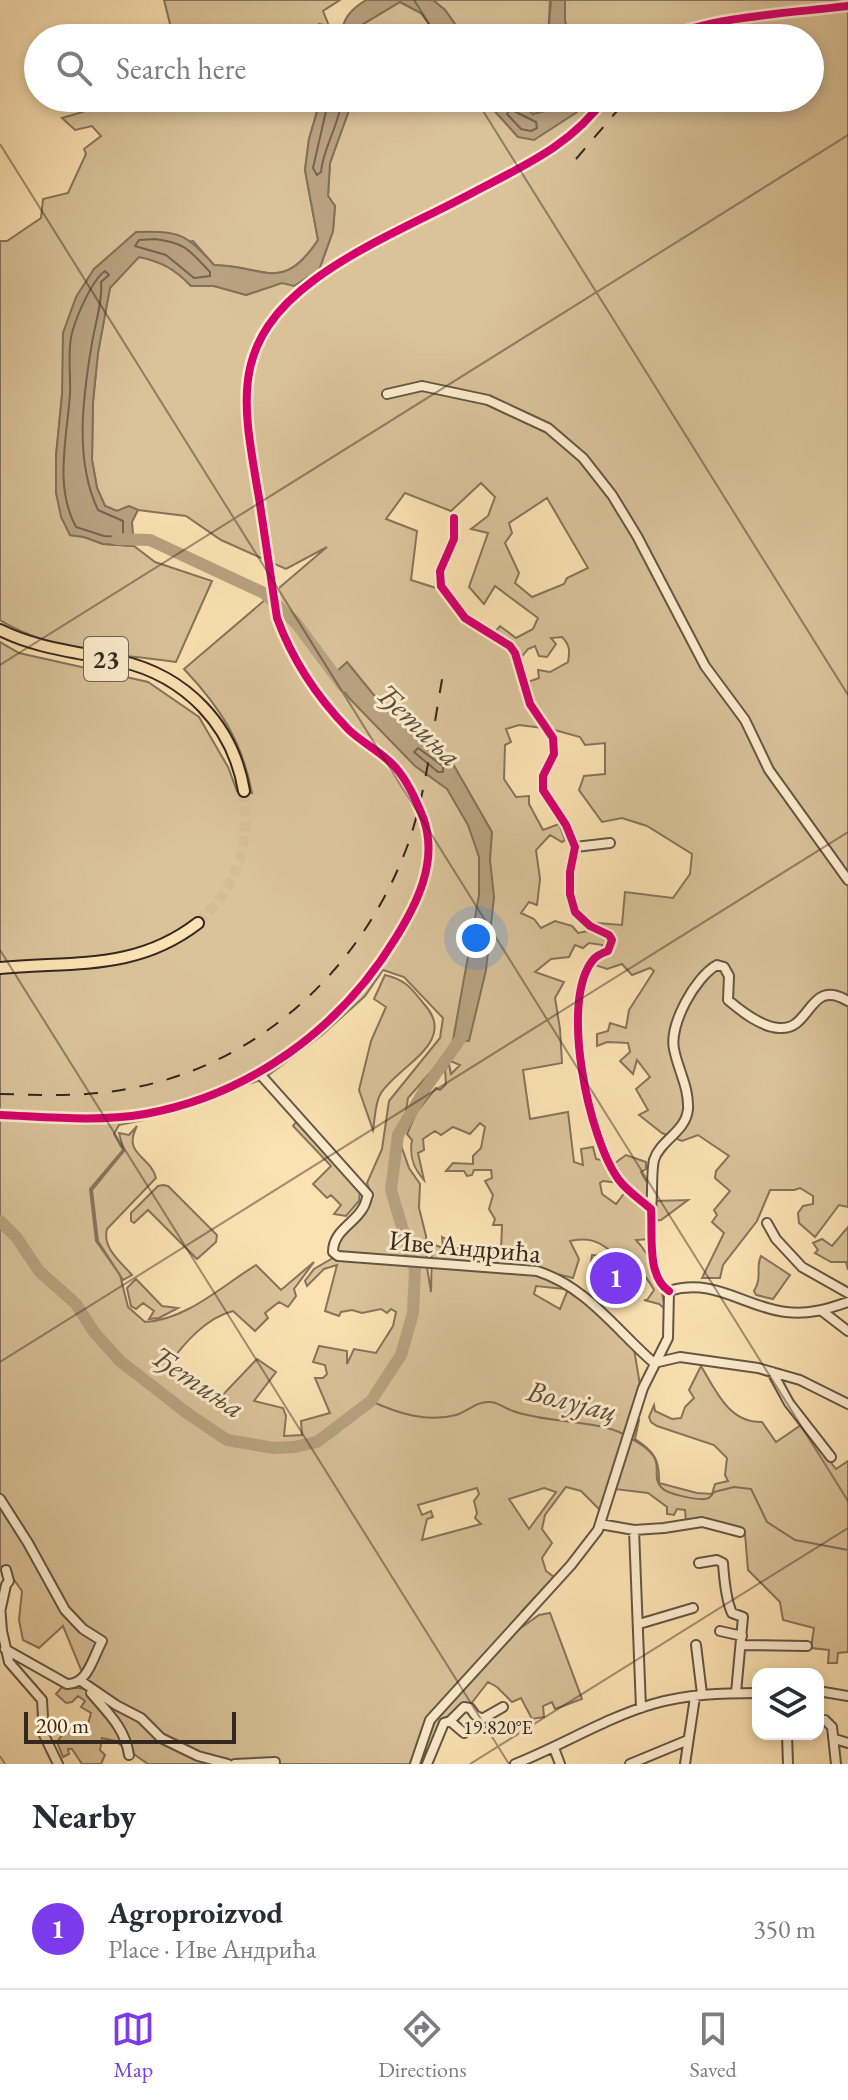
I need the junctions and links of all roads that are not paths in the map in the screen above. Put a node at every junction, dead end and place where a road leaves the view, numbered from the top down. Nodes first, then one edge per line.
1 (387, 394) dead end
2 (454, 518) dead end
3 (0, 630) edge
4 (244, 791) tunnel mouth
5 (610, 843) dead end
6 (575, 847) junction
7 (848, 880) edge
8 (198, 923) tunnel mouth
9 (0, 968) edge
10 (848, 1001) edge
11 (259, 1073) dead end
12 (651, 1209) junction
13 (767, 1223) dead end
14 (669, 1291) junction
15 (848, 1293) edge
16 (848, 1302) edge
17 (822, 1311) junction
18 (848, 1331) edge
19 (654, 1363) junction
20 (771, 1372) junction
21 (848, 1404) edge
22 (831, 1457) dead end
23 (0, 1499) edge
24 (600, 1524) junction
25 (634, 1530) junction
26 (740, 1532) dead end
27 (699, 1563) dead end
28 (6, 1570) dead end
29 (0, 1607) edge
30 (693, 1608) dead end
31 (639, 1624) junction
32 (720, 1631) dead end
33 (741, 1640) junction
34 (696, 1645) dead end
35 (807, 1646) dead end
36 (5, 1649) junction
37 (81, 1681) junction
38 (824, 1692) edge
39 (736, 1693) junction
40 (752, 1693) edge
41 (699, 1696) junction
42 (848, 1696) edge
43 (503, 1707) dead end
44 (641, 1708) junction
45 (825, 1720) dead end
46 (450, 1721) junction
47 (464, 1733) dead end
48 (835, 1739) junction
49 (688, 1740) junction
50 (787, 1740) edge
51 (848, 1743) edge
52 (554, 1748) junction
53 (129, 1755) dead end
54 (275, 1762) dead end
55 (58, 1764) edge
56 (228, 1764) edge
57 (235, 1764) edge
58 (415, 1764) edge
59 (427, 1764) edge
60 (515, 1764) edge
61 (560, 1764) edge
62 (630, 1764) edge
63 (688, 1764) edge
64 (788, 1764) edge
65 (836, 1764) edge

1 - 7 street
2 - 6 street
3 - 4 main road, 23
5 - 6 street
6 - 12 street
8 - 9 main road
10 - 12 street
11 - 19 street, Иве Андрића
12 - 14 street
13 - 15 street
14 - 17 street
14 - 19 street
16 - 17 street
17 - 18 street
19 - 20 street
19 - 24 street
20 - 21 street
20 - 22 street
23 - 37 street
24 - 25 street
24 - 58 street
25 - 26 street
25 - 31 street
27 - 33 street
28 - 29 street
29 - 36 street
30 - 31 street
31 - 44 street
32 - 33 street
33 - 35 street
33 - 39 street
34 - 41 street
36 - 37 street
36 - 55 street
37 - 53 street
37 - 56 street
38 - 42 street
39 - 40 street
39 - 41 street
41 - 44 street
41 - 49 street
43 - 46 street
44 - 52 street
45 - 48 street
46 - 47 street
46 - 59 street
48 - 51 street
48 - 65 street
49 - 62 street
49 - 63 street
50 - 64 street
52 - 60 street
52 - 61 street
54 - 57 street

